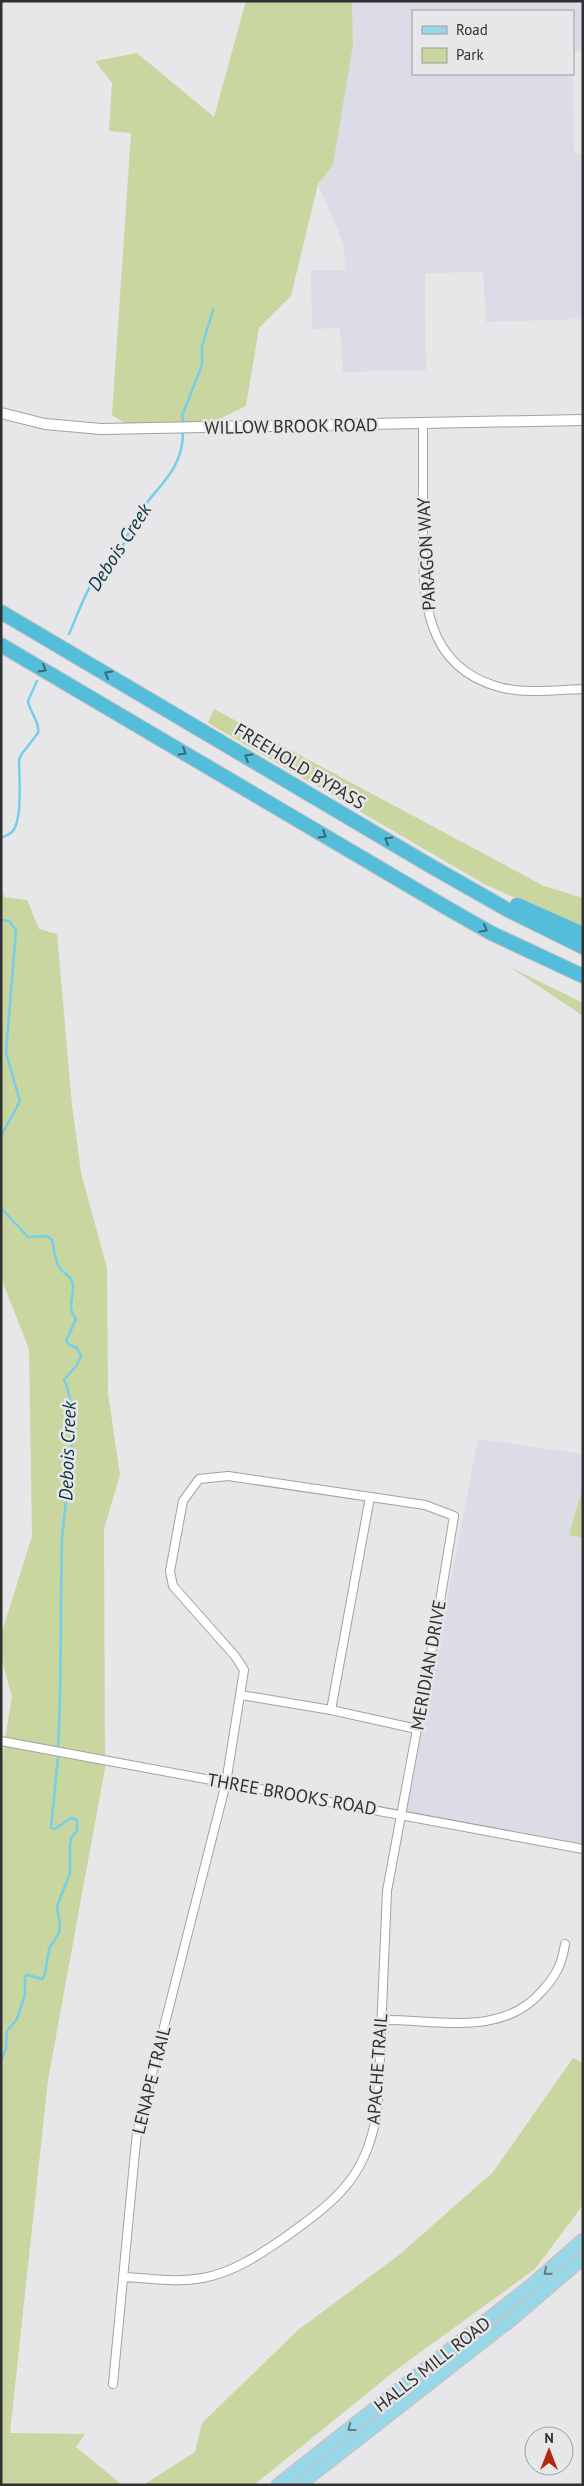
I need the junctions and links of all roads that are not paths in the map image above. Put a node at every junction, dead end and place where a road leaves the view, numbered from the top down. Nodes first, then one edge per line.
1 (1, 413) edge
2 (583, 420) edge
3 (423, 423) junction
4 (1, 612) edge
5 (1, 645) edge
6 (583, 689) edge
7 (429, 865) junction
8 (583, 934) edge
9 (583, 947) edge
10 (556, 964) junction
11 (583, 976) edge
12 (583, 982) edge
13 (370, 1497) junction
14 (454, 1516) joint
15 (242, 1695) junction
16 (331, 1710) junction
17 (417, 1729) junction
18 (1, 1741) edge
19 (226, 1783) junction
20 (401, 1814) junction
21 (583, 1848) edge
22 (565, 1944) dead end
23 (381, 2020) junction
24 (583, 2240) edge
25 (583, 2258) edge
26 (123, 2277) junction
27 (113, 2384) dead end
28 (278, 2485) edge
29 (299, 2485) edge

1 - 3 street, WILLOW BROOK ROAD
2 - 3 street, WILLOW BROOK ROAD
3 - 6 street, PARAGON WAY
7 -> 4 highway, FREEHOLD BYPASS
5 -> 10 highway
7 - 8 highway
7 - 9 highway, FREEHOLD BYPASS
10 - 11 highway
10 - 12 highway
13 - 14 street, LENAPE TRAIL
13 - 15 street, LENAPE TRAIL
13 - 16 street
14 - 17 street, MERIDIAN DRIVE
15 - 16 street
15 - 19 street, LENAPE TRAIL
16 - 17 street
17 - 20 street, MERIDIAN DRIVE
18 - 19 street, THREE BROOKS ROAD
19 - 20 street, THREE BROOKS ROAD
19 - 26 street, LENAPE TRAIL
20 - 21 street, THREE BROOKS ROAD
20 - 23 street, APACHE TRAIL
22 - 23 street
23 - 26 street, APACHE TRAIL
24 -> 28 main road, HALLS MILL ROAD
25 - 29 main road, HALLS MILL ROAD
26 - 27 street, LENAPE TRAIL

